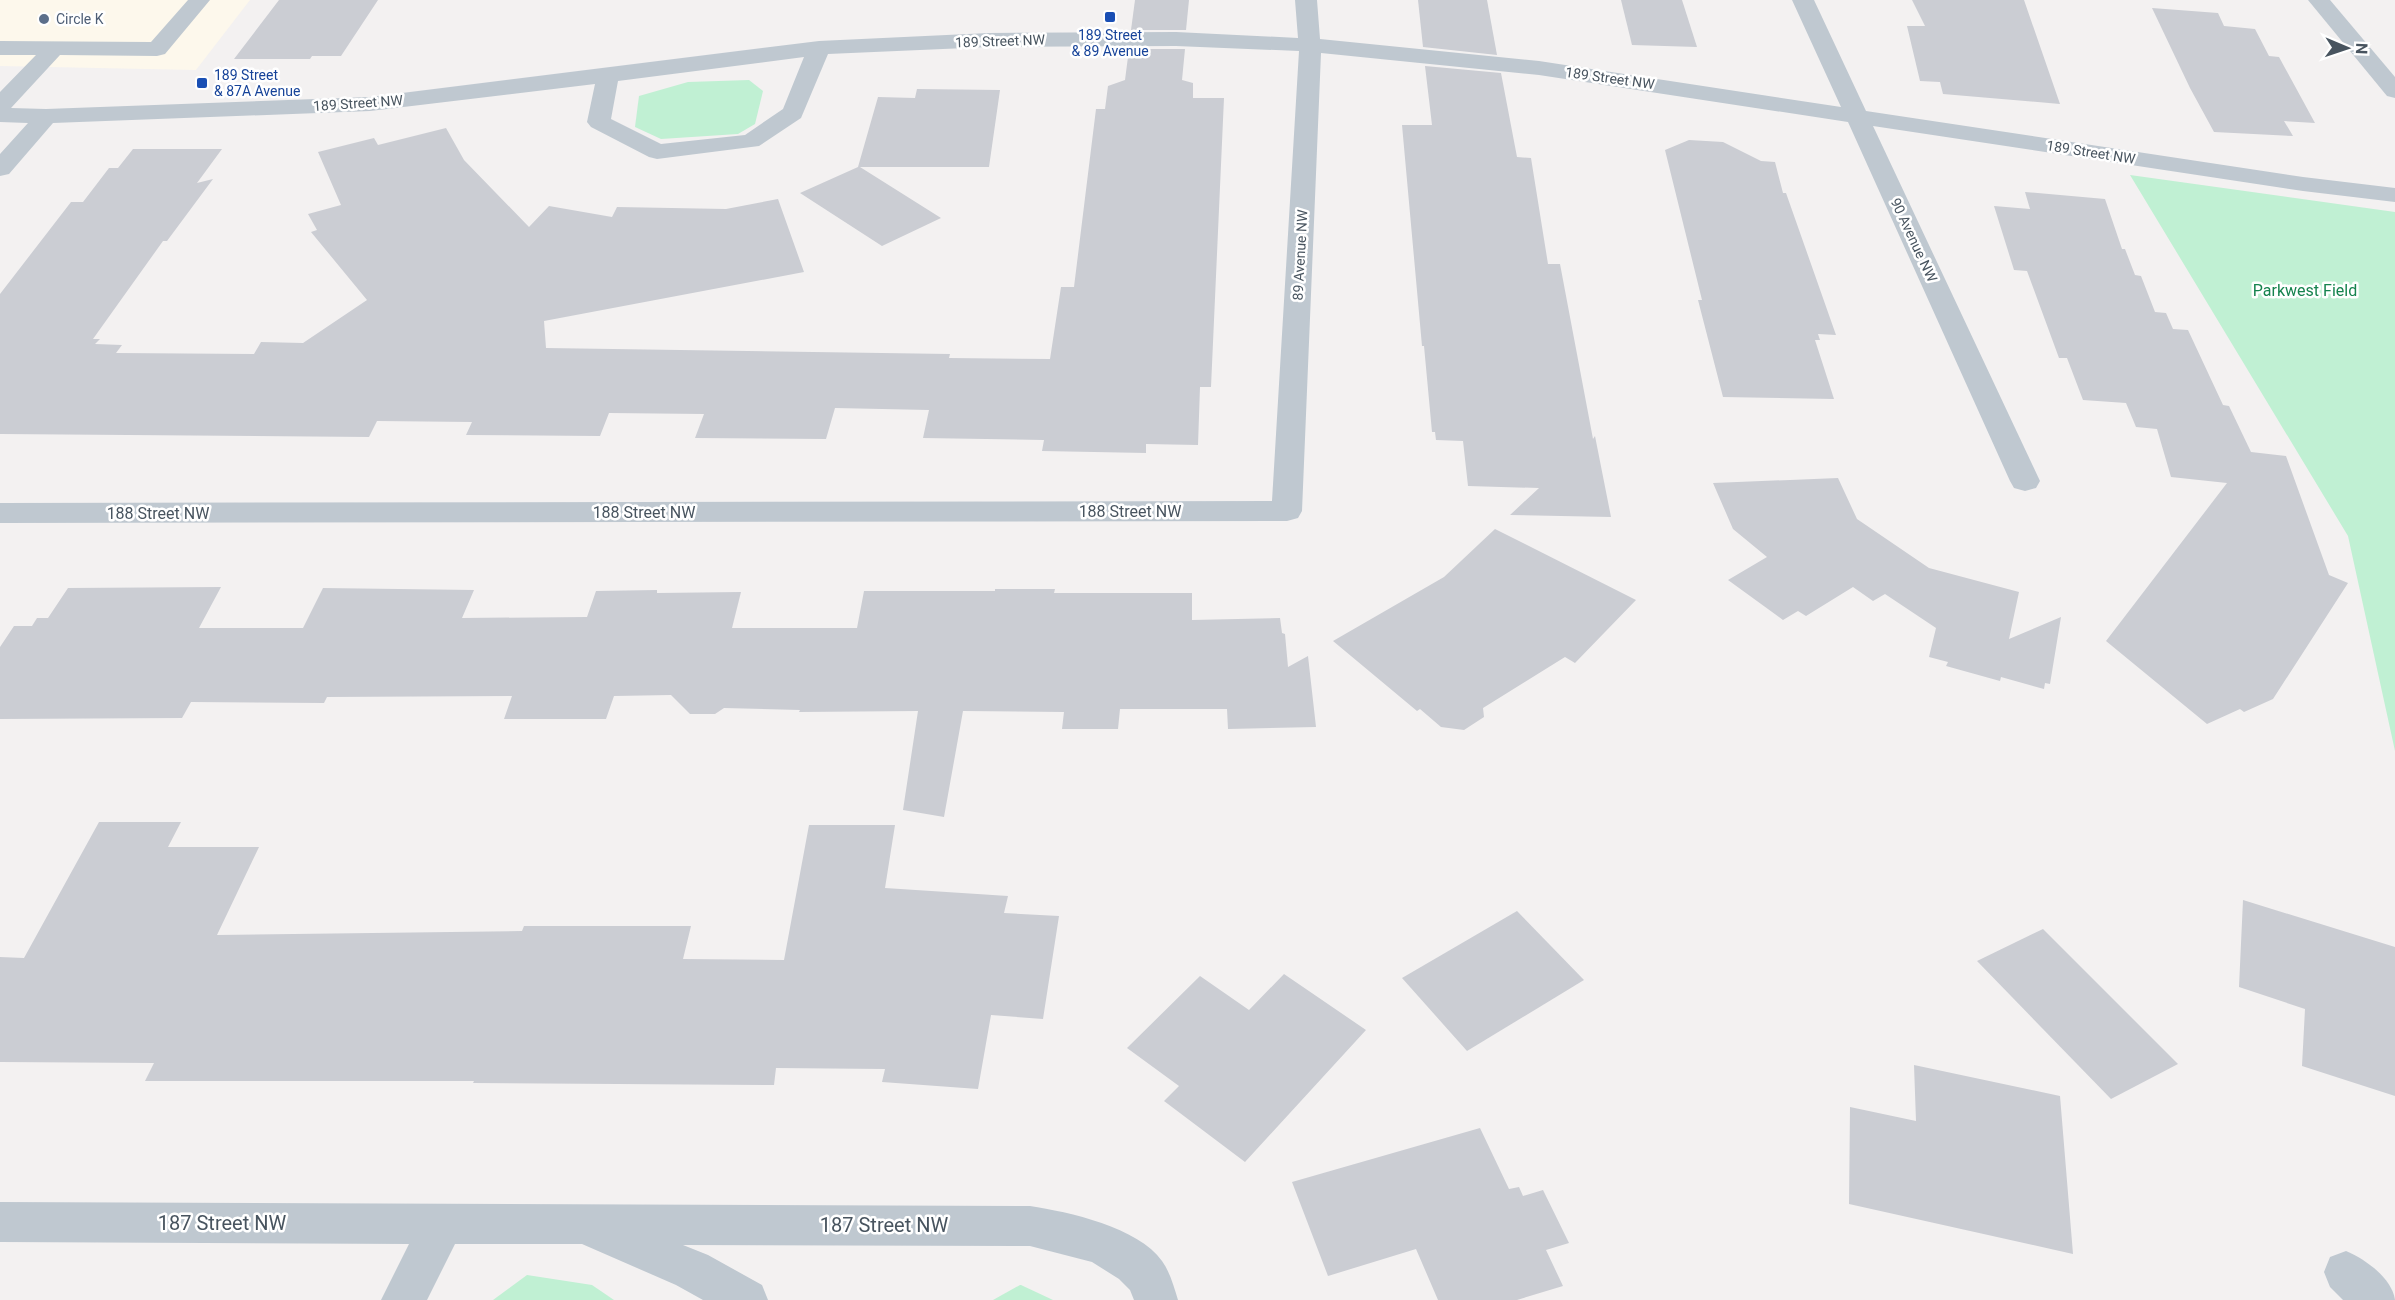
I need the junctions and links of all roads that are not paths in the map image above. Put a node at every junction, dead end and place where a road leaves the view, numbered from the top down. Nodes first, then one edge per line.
1 (199, 0) edge
2 (1306, 0) edge
3 (1803, 0) edge
4 (2319, 0) edge
5 (1310, 45) junction
6 (0, 48) edge
7 (54, 48) junction
8 (819, 48) junction
9 (608, 76) junction
10 (2395, 91) edge
11 (0, 106) edge
12 (0, 115) edge
13 (1857, 115) junction
14 (46, 116) junction
15 (0, 169) edge
16 (2395, 195) edge
17 (2025, 481) dead end
18 (1287, 511) joint
19 (0, 513) edge
20 (0, 1222) edge
21 (582, 1223) junction
22 (443, 1224) junction
23 (403, 1300) edge
24 (746, 1300) edge
25 (1156, 1300) edge

1 - 7 street
2 - 5 street, 89 Avenue NW
3 - 13 street, 90 Avenue NW
4 - 10 street
5 - 8 street, 189 Street NW
5 - 13 street, 189 Street NW
5 - 18 street, 89 Avenue NW
6 - 7 street
7 - 11 street
8 - 9 street, 189 Street NW
8 - 9 street
9 - 14 street, 189 Street NW
12 - 14 street, 189 Street NW
13 - 16 street, 189 Street NW
13 - 17 street, 90 Avenue NW
14 - 15 street
18 - 19 street, 188 Street NW
20 - 22 street, 187 Street NW
21 - 22 street, 187 Street NW
21 - 24 street, 187 Street NW
21 - 25 street, 187 Street NW
22 - 23 street

